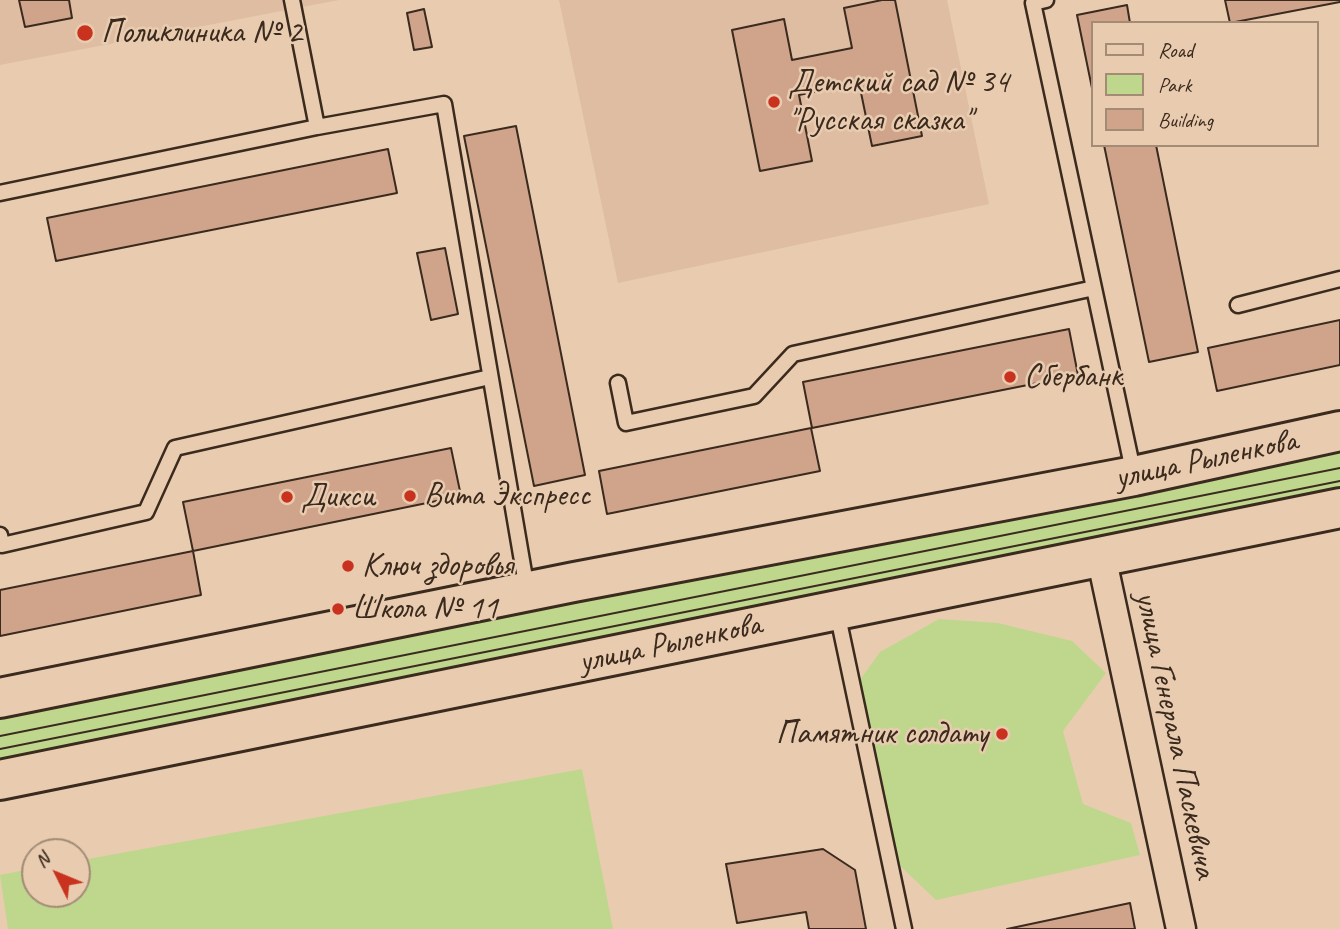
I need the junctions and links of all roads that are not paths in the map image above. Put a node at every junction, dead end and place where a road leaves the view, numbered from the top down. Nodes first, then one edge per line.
1 (292, 0) edge
2 (1046, 0) edge
3 (317, 127) junction
4 (0, 193) edge
5 (1340, 279) edge
6 (1094, 288) junction
7 (1238, 305) dead end
8 (490, 377) junction
9 (618, 383) dead end
10 (1340, 431) edge
11 (1134, 476) junction
12 (1340, 508) edge
13 (0, 535) edge
14 (1101, 556) junction
15 (527, 592) junction
16 (837, 610) junction
17 (0, 698) edge
18 (0, 780) edge
19 (904, 929) edge
20 (1181, 929) edge

1 - 3 lane
2 - 6 lane
3 - 4 lane
3 - 8 lane
5 - 7 lane
6 - 9 lane
6 - 11 lane
8 - 13 lane
8 - 15 lane
10 - 11 street, улица Рыленкова
11 - 15 street, улица Рыленкова
12 - 14 street, улица Рыленкова
14 - 16 street, улица Рыленкова
14 - 20 street, улица Генерала Паскевича
15 - 17 street, улица Рыленкова
16 - 18 street, улица Рыленкова
16 - 19 lane

